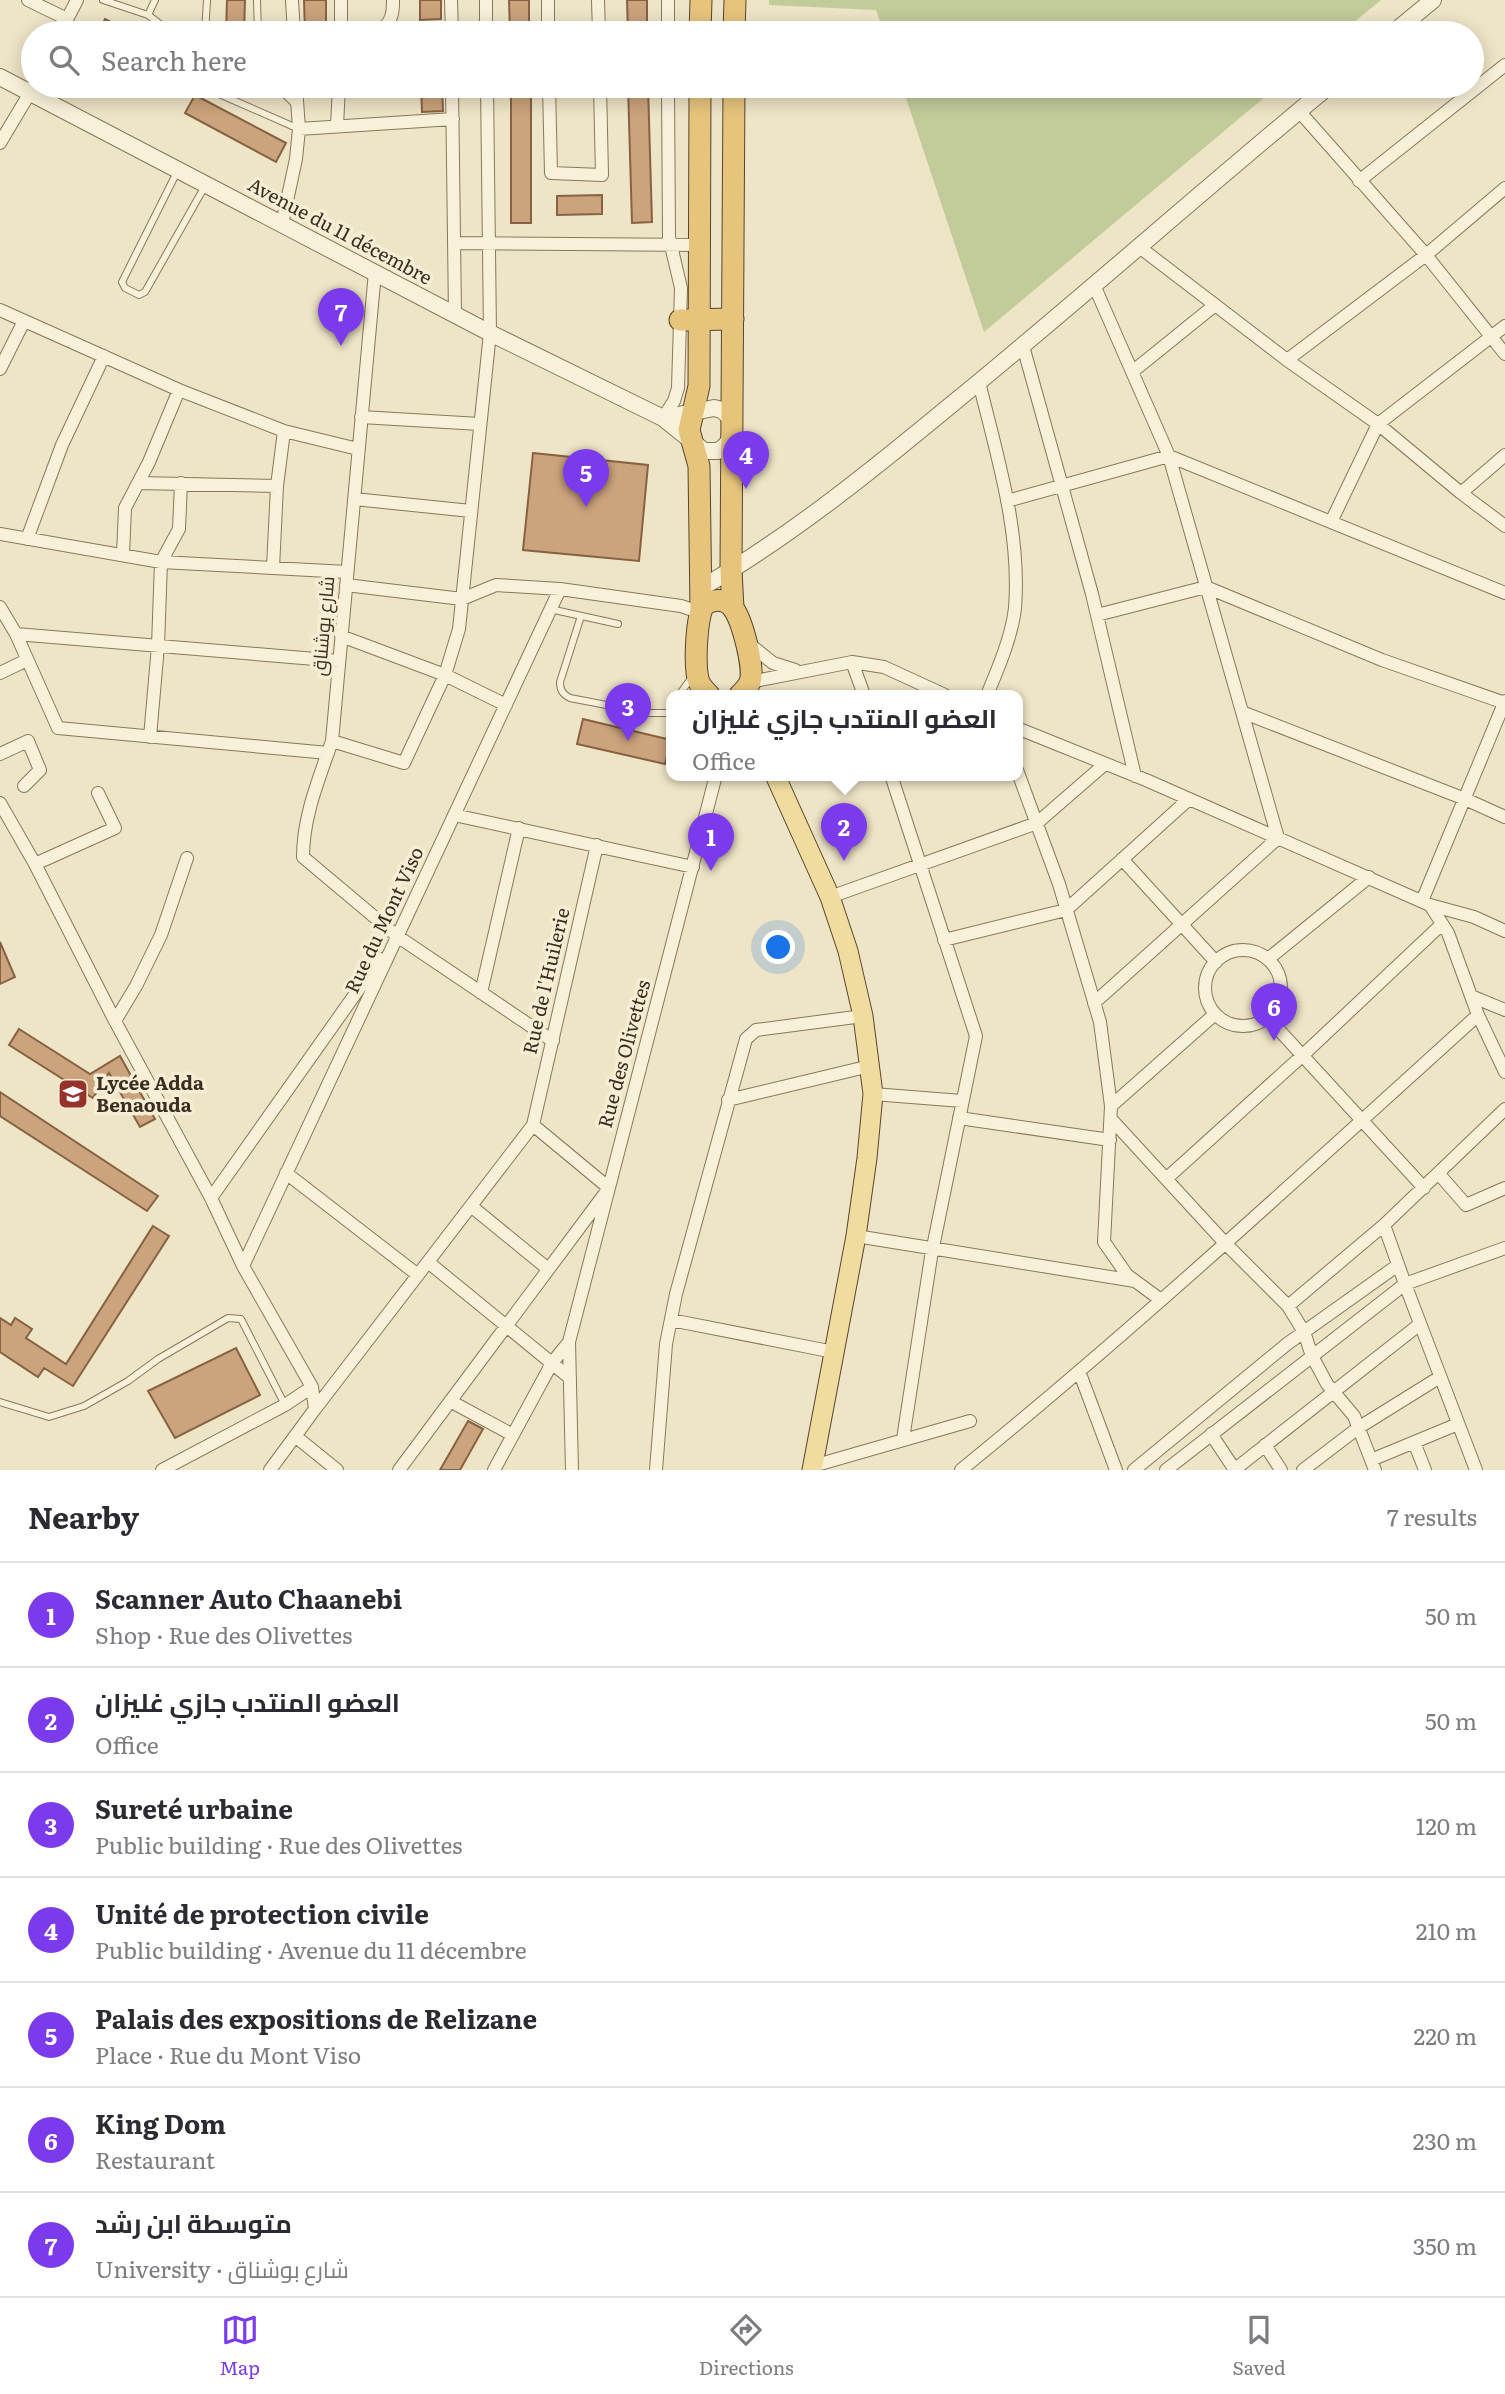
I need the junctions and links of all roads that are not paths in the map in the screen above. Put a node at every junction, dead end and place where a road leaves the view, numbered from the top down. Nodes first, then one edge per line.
1 (28, 0) edge
2 (77, 0) edge
3 (103, 0) edge
4 (155, 0) edge
5 (207, 0) edge
6 (257, 0) edge
7 (292, 0) edge
8 (341, 0) edge
9 (393, 0) edge
10 (451, 0) edge
11 (485, 0) edge
12 (548, 0) edge
13 (598, 0) edge
14 (668, 0) edge
15 (701, 0) edge
16 (734, 0) edge
17 (1433, 0) edge
18 (148, 15) junction
19 (67, 19) joint
20 (156, 21) edge
21 (206, 21) edge
22 (258, 21) edge
23 (293, 21) edge
24 (341, 21) edge
25 (392, 21) edge
26 (452, 21) edge
27 (486, 21) edge
28 (548, 21) edge
29 (599, 21) edge
30 (668, 21) edge
31 (700, 21) edge
32 (734, 21) edge
33 (1408, 21) edge
34 (1505, 65) edge
35 (0, 77) edge
36 (1484, 82) edge
37 (21, 85) edge
38 (28, 98) edge
39 (49, 98) edge
40 (228, 98) edge
41 (289, 98) edge
42 (297, 98) edge
43 (338, 98) edge
44 (452, 98) edge
45 (487, 98) edge
46 (549, 98) edge
47 (600, 98) edge
48 (668, 98) edge
49 (700, 98) edge
50 (734, 98) edge
51 (1315, 98) edge
52 (1463, 98) edge
53 (298, 106) junction
54 (1299, 111) junction
55 (453, 119) junction
56 (337, 126) junction
57 (299, 129) junction
58 (0, 143) edge
59 (178, 170) junction
60 (1359, 181) junction
61 (206, 184) junction
62 (1505, 188) edge
63 (282, 224) junction
64 (454, 243) junction
65 (489, 243) junction
66 (670, 245) junction
67 (698, 245) junction
68 (1138, 246) junction
69 (1426, 255) junction
70 (375, 272) junction
71 (1094, 285) junction
72 (1215, 305) junction
73 (0, 310) edge
74 (455, 314) junction
75 (733, 319) junction
76 (689, 320) junction
77 (24, 321) junction
78 (1505, 326) edge
79 (490, 333) junction
80 (1493, 337) junction
81 (1023, 345) junction
82 (1505, 354) edge
83 (104, 356) junction
84 (1287, 360) junction
85 (0, 369) edge
86 (1132, 372) junction
87 (979, 382) junction
88 (179, 390) junction
89 (692, 411) junction
90 (361, 417) junction
91 (663, 418) junction
92 (481, 424) junction
93 (1378, 424) junction
94 (733, 428) junction
95 (284, 431) junction
96 (691, 443) junction
97 (358, 449) junction
98 (1505, 455) edge
99 (1169, 456) junction
100 (138, 483) junction
101 (181, 483) junction
102 (277, 486) junction
103 (1062, 486) junction
104 (1461, 493) junction
105 (354, 499) junction
106 (1007, 501) junction
107 (471, 511) junction
108 (1331, 522) junction
109 (1505, 526) edge
110 (0, 534) edge
111 (27, 539) junction
112 (123, 555) junction
113 (161, 562) junction
114 (273, 568) junction
115 (731, 570) junction
116 (347, 579) junction
117 (1206, 587) junction
118 (559, 589) junction
119 (1505, 593) edge
120 (462, 598) junction
121 (701, 603) junction
122 (0, 607) edge
123 (733, 608) junction
124 (550, 609) junction
125 (1097, 615) junction
126 (581, 616) junction
127 (618, 624) dead end
128 (16, 634) junction
129 (341, 636) junction
130 (745, 640) junction
131 (158, 646) junction
132 (27, 660) junction
133 (339, 661) junction
134 (852, 662) junction
135 (697, 670) junction
136 (799, 671) junction
137 (0, 673) edge
138 (445, 676) junction
139 (748, 689) edge
140 (683, 690) edge
141 (705, 690) edge
142 (862, 690) edge
143 (934, 690) edge
144 (989, 690) edge
145 (1505, 702) edge
146 (506, 705) junction
147 (1242, 712) junction
148 (666, 713) edge
149 (1023, 730) edge
150 (150, 737) junction
151 (330, 747) junction
152 (0, 754) edge
153 (1105, 764) junction
154 (1135, 776) junction
155 (714, 781) edge
156 (778, 781) edge
157 (893, 781) edge
158 (1021, 781) edge
159 (24, 786) dead end
160 (98, 793) dead end
161 (1189, 799) junction
162 (1465, 799) junction
163 (0, 804) edge
164 (454, 815) junction
165 (1505, 817) edge
166 (1037, 823) junction
167 (519, 828) junction
168 (1278, 838) junction
169 (597, 845) junction
170 (187, 858) dead end
171 (1122, 859) junction
172 (35, 864) junction
173 (922, 864) junction
174 (693, 867) junction
175 (1369, 877) junction
176 (830, 897) junction
177 (1426, 903) junction
178 (1066, 909) junction
179 (1183, 923) junction
180 (1442, 924) junction
181 (1505, 931) edge
182 (397, 936) junction
183 (944, 940) junction
184 (1268, 959) junction
185 (1216, 962) junction
186 (481, 993) junction
187 (1471, 996) junction
188 (1094, 1003) junction
189 (1505, 1010) edge
190 (1215, 1014) junction
191 (1478, 1015) junction
192 (863, 1016) junction
193 (1268, 1017) junction
194 (115, 1021) junction
195 (552, 1041) junction
196 (1303, 1055) junction
197 (870, 1066) junction
198 (1505, 1072) edge
199 (873, 1094) junction
200 (728, 1100) junction
201 (962, 1101) junction
202 (1505, 1109) edge
203 (1111, 1113) junction
204 (959, 1118) junction
205 (1363, 1119) junction
206 (533, 1125) junction
207 (1110, 1140) junction
208 (286, 1173) junction
209 (1439, 1174) junction
210 (1166, 1179) junction
211 (608, 1188) junction
212 (1424, 1188) junction
213 (1505, 1188) edge
214 (211, 1198) junction
215 (471, 1206) junction
216 (1384, 1225) junction
217 (856, 1236) junction
218 (1225, 1244) junction
219 (1505, 1248) edge
220 (933, 1249) junction
221 (428, 1262) junction
222 (1398, 1265) junction
223 (243, 1266) junction
224 (548, 1269) junction
225 (418, 1275) junction
226 (1135, 1281) junction
227 (1405, 1284) junction
228 (1161, 1300) junction
229 (1288, 1306) junction
230 (671, 1320) junction
231 (1420, 1324) junction
232 (506, 1326) junction
233 (1304, 1332) junction
234 (569, 1342) junction
235 (834, 1352) junction
236 (1312, 1356) junction
237 (552, 1363) junction
238 (1079, 1371) junction
239 (1440, 1377) junction
240 (570, 1378) junction
241 (312, 1387) junction
242 (1333, 1391) junction
243 (450, 1401) junction
244 (0, 1402) edge
245 (285, 1405) junction
246 (315, 1409) junction
247 (970, 1421) dead end
248 (1458, 1424) junction
249 (1358, 1428) junction
250 (1211, 1434) junction
251 (513, 1435) junction
252 (295, 1436) junction
253 (903, 1439) junction
254 (1414, 1442) junction
255 (1265, 1445) junction
256 (1322, 1456) junction
257 (1373, 1465) edge
258 (813, 1468) edge
259 (162, 1470) edge
260 (270, 1470) edge
261 (337, 1470) edge
262 (399, 1470) edge
263 (495, 1470) edge
264 (572, 1470) edge
265 (656, 1470) edge
266 (961, 1470) edge
267 (1116, 1470) edge
268 (1134, 1470) edge
269 (1166, 1470) edge
270 (1235, 1470) edge
271 (1281, 1470) edge
272 (1304, 1470) edge
273 (1328, 1470) edge
274 (1425, 1470) edge
275 (1476, 1470) edge

1 - 19 street
2 - 19 street
3 - 18 lane
4 - 18 lane
5 - 21 lane
6 - 22 lane
7 - 23 street
8 - 24 street
9 - 25 street
10 - 26 street
11 - 27 street
12 - 28 street
13 - 29 street
14 - 30 street
15 - 31 highway
16 - 32 highway
17 - 33 street
18 - 20 lane
34 - 36 street
35 - 37 street, Avenue du 11 décembre
38 - 58 street
39 - 59 street, Avenue du 11 décembre
40 - 57 lane
41 - 53 lane
42 - 53 street
43 - 56 street
44 - 55 street
45 - 65 street
46 - 47 street
48 - 66 street
49 - 67 highway
50 - 75 highway
51 - 54 street
52 - 60 street
53 - 57 street
54 - 60 street
54 - 68 street
55 - 56 street
55 - 64 street
56 - 57 street
57 - 63 street
59 - 61 street, Avenue du 11 décembre
59 - 61 lane
60 - 69 street
61 - 63 street, Avenue du 11 décembre
62 - 69 street
63 - 70 street, Avenue du 11 décembre
64 - 65 street
64 - 74 street
65 - 66 street
65 - 79 street
66 - 67 street
66 - 76 street
67 - 76 highway
68 - 71 street
68 - 72 street
69 - 80 street
69 - 84 street
70 - 74 street, Avenue du 11 décembre
70 - 90 street, شارع بوشناق
71 - 81 street
71 - 86 street
72 - 84 street
72 - 86 street
73 - 77 street
74 - 79 street, Avenue du 11 décembre
75 - 76 highway
75 - 94 highway
76 - 89 highway
76 - 91 street
77 - 83 street
77 - 85 street
78 - 80 street
79 - 91 street, Avenue du 11 décembre
79 - 92 street
80 - 82 street
80 - 93 street
81 - 87 street
81 - 103 street
83 - 88 street
83 - 111 street
84 - 93 street
86 - 99 street
87 - 106 street
87 - 115 street
88 - 95 street
88 - 100 street
89 - 91 street
89 - 94 street
89 - 96 highway
90 - 92 street
90 - 97 street, شارع بوشناق
91 - 96 street, Avenue du 11 décembre
92 - 107 street
93 - 104 street
93 - 108 street
94 - 96 street
94 - 115 highway
95 - 97 street
95 - 102 street
96 - 121 highway
97 - 105 street, شارع بوشناق
98 - 104 street
99 - 103 street
99 - 108 street
99 - 117 street
100 - 101 street
100 - 112 street
101 - 102 street
101 - 113 street
102 - 114 street
103 - 106 street
103 - 125 street
104 - 109 street
105 - 107 street
105 - 116 street, شارع بوشناق
106 - 144 street
107 - 120 street
108 - 119 street
110 - 111 street
111 - 112 street
112 - 113 street
113 - 114 street
113 - 131 street
114 - 116 street
115 - 121 street
115 - 123 highway
116 - 120 street
116 - 129 street, شارع بوشناق
117 - 125 street
117 - 145 street
117 - 147 street
118 - 120 street
118 - 121 street
118 - 124 street, Rue du Mont Viso
120 - 138 street
121 - 123 highway
121 - 135 highway
122 - 128 street
123 - 130 highway
124 - 126 lane
124 - 146 street, Rue du Mont Viso
125 - 154 street
126 - 127 lane
126 - 148 lane
128 - 131 street
128 - 132 street
129 - 133 street, شارع بوشناق
129 - 138 street
130 - 136 street
130 - 139 highway
131 - 133 street
131 - 150 street
132 - 137 street
132 - 150 street
133 - 151 street, شارع بوشناق
134 - 136 street
134 - 142 street
134 - 143 street
135 - 140 lane
135 - 141 highway
136 - 139 street
138 - 146 street
138 - 151 street
145 - 162 street
146 - 164 street, Rue du Mont Viso
147 - 162 street
147 - 168 street
149 - 153 street
150 - 151 street
151 - 182 street, شارع بوشناق
152 - 159 street
153 - 154 street
153 - 166 street
154 - 161 street
155 - 174 street, Rue des Olivettes
156 - 176 main road
157 - 173 street
158 - 166 street
160 - 172 street
161 - 168 street
161 - 171 street
162 - 165 street
162 - 177 street
163 - 172 street
164 - 167 street
164 - 182 street, Rue du Mont Viso
166 - 173 street
166 - 178 street
167 - 169 street
167 - 186 street
168 - 175 street
168 - 179 street
169 - 174 street
169 - 195 street, Rue de l'Huilerie
170 - 194 street
171 - 178 street
171 - 179 street
172 - 194 street
173 - 176 street
173 - 183 street
174 - 211 street, Rue des Olivettes
175 - 177 street
175 - 184 street
176 - 192 main road
177 - 180 street
177 - 181 street
178 - 183 street
178 - 188 street
179 - 185 street
179 - 188 street
180 - 187 street
180 - 196 street
182 - 186 street
182 - 208 street, Rue du Mont Viso
182 - 214 street
183 - 201 street
184 - 185 street
184 - 193 street
185 - 190 street
186 - 195 street
187 - 189 street
187 - 191 street
188 - 203 street
190 - 193 street
190 - 203 street
191 - 198 street
191 - 205 street
192 - 197 main road
192 - 200 street
193 - 196 street
194 - 214 street
195 - 206 street, Rue de l'Huilerie
196 - 205 street
196 - 210 street
197 - 199 main road
197 - 200 street
199 - 201 street
199 - 217 main road
200 - 230 street
201 - 204 street
202 - 209 street
203 - 207 street
203 - 210 street
204 - 207 street
204 - 220 street
205 - 212 street
205 - 218 street
206 - 211 street
206 - 215 street
207 - 226 street
208 - 223 street, Rue du Mont Viso
208 - 225 street
209 - 212 street
209 - 213 street
210 - 218 street
211 - 224 street
211 - 234 street, Rue des Olivettes
212 - 216 street
214 - 223 street
215 - 221 street
215 - 224 street
216 - 222 street
216 - 229 street
217 - 220 street
217 - 235 main road
218 - 228 street
218 - 229 street
219 - 227 street
220 - 226 street
220 - 253 street
221 - 225 street
221 - 232 street
222 - 227 street
222 - 233 street
223 - 241 street
224 - 232 street
225 - 246 street
226 - 228 street
227 - 231 street
227 - 236 street
228 - 238 street
229 - 233 street
230 - 235 street
230 - 265 street
231 - 239 street
231 - 242 street
232 - 237 street
232 - 243 street
233 - 236 street
233 - 268 street
234 - 237 street
234 - 240 street
235 - 258 main road
236 - 242 street
236 - 250 street
237 - 240 street
237 - 251 street
238 - 266 street
238 - 267 street
239 - 248 street
239 - 249 street
240 - 264 street
241 - 245 street
241 - 246 street
242 - 249 street
242 - 255 street
243 - 251 street
243 - 262 street
244 - 245 lane
245 - 259 street
246 - 252 street
247 - 253 street
248 - 254 street
248 - 275 street
249 - 256 street
249 - 257 street
250 - 269 street
250 - 270 street
251 - 263 street
252 - 260 street
252 - 261 street
253 - 258 street
254 - 257 street
254 - 274 street
255 - 270 street
255 - 271 street
256 - 272 street
256 - 273 street

